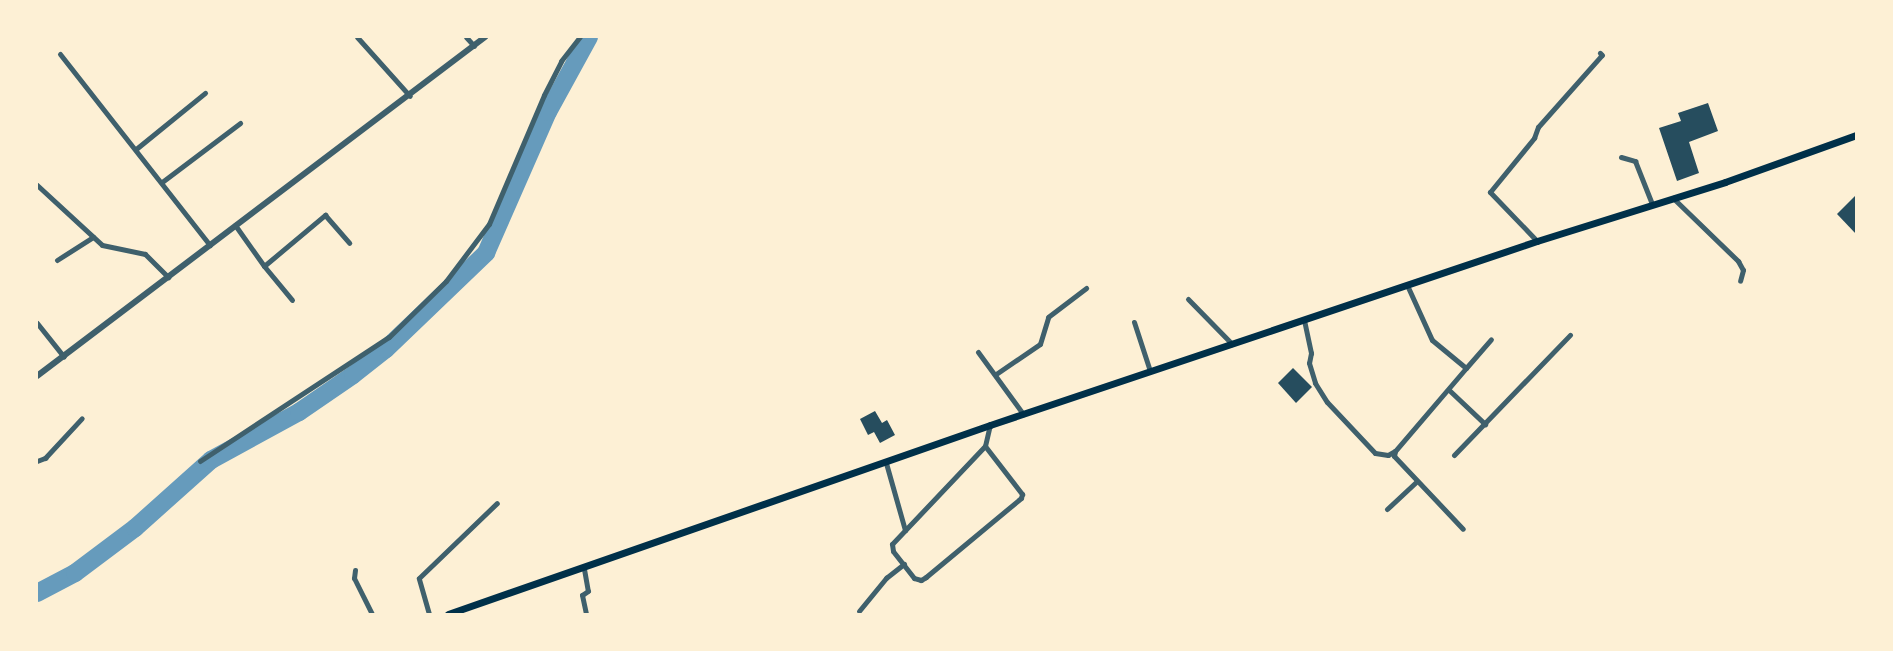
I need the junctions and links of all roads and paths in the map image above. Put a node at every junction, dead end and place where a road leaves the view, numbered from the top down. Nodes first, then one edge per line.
1 (357, 37) edge
2 (466, 37) edge
3 (485, 37) edge
4 (580, 37) edge
5 (474, 46) junction
6 (1600, 53) dead end
7 (60, 54) dead end
8 (205, 93) dead end
9 (410, 96) junction
10 (240, 123) dead end
11 (1856, 135) edge
12 (136, 149) junction
13 (1621, 157) dead end
14 (162, 182) junction
15 (37, 185) edge
16 (1672, 198) junction
17 (1652, 204) junction
18 (235, 225) junction
19 (93, 237) junction
20 (1537, 241) junction
21 (349, 243) dead end
22 (210, 246) junction
23 (57, 260) dead end
24 (264, 266) junction
25 (167, 277) junction
26 (1740, 281) dead end
27 (1408, 285) junction
28 (1086, 288) dead end
29 (1188, 299) dead end
30 (292, 300) dead end
31 (1304, 320) junction
32 (1135, 322) dead end
33 (37, 323) edge
34 (1570, 335) dead end
35 (1492, 339) dead end
36 (1232, 344) junction
37 (978, 352) dead end
38 (64, 357) junction
39 (1466, 368) junction
40 (1150, 371) junction
41 (996, 374) junction
42 (37, 376) edge
43 (1449, 390) junction
44 (1023, 414) junction
45 (82, 418) dead end
46 (1485, 424) junction
47 (990, 425) junction
48 (985, 446) junction
49 (1395, 451) junction
50 (1454, 455) dead end
51 (37, 461) edge
52 (200, 461) dead end
53 (886, 463) junction
54 (1416, 482) junction
55 (497, 503) dead end
56 (1387, 509) dead end
57 (1463, 529) dead end
58 (905, 530) junction
59 (904, 564) junction
60 (584, 569) junction
61 (355, 570) dead end
62 (859, 611) dead end
63 (372, 614) edge
64 (429, 614) edge
65 (448, 614) edge
66 (586, 614) edge

1 - 9 street
2 - 5 street
3 - 5 street
4 - 52 street
5 - 9 street
6 - 20 street
7 - 12 street
8 - 12 street
9 - 18 street
10 - 14 street
11 - 16 main road
12 - 14 street
13 - 17 street
14 - 22 street
15 - 19 street
16 - 17 main road
16 - 26 street
17 - 20 main road
18 - 22 street
18 - 24 street
19 - 23 street
19 - 25 street
20 - 27 main road
21 - 24 street
22 - 25 street
24 - 30 street
25 - 38 street
27 - 31 main road
27 - 39 street
28 - 41 street
29 - 36 street
31 - 36 main road
31 - 49 street
32 - 40 street
33 - 38 street
34 - 46 street
35 - 39 street
36 - 40 main road
37 - 41 street
38 - 42 street
39 - 43 street
40 - 44 main road
41 - 44 street
43 - 46 street
43 - 49 street
44 - 47 main road
45 - 51 street
46 - 50 street
47 - 48 street
47 - 53 main road
48 - 58 street
48 - 59 street
49 - 54 street
53 - 58 street
53 - 60 main road
54 - 56 street
54 - 57 street
55 - 64 street
58 - 59 street
59 - 62 street
60 - 65 main road
60 - 66 street
61 - 63 street

